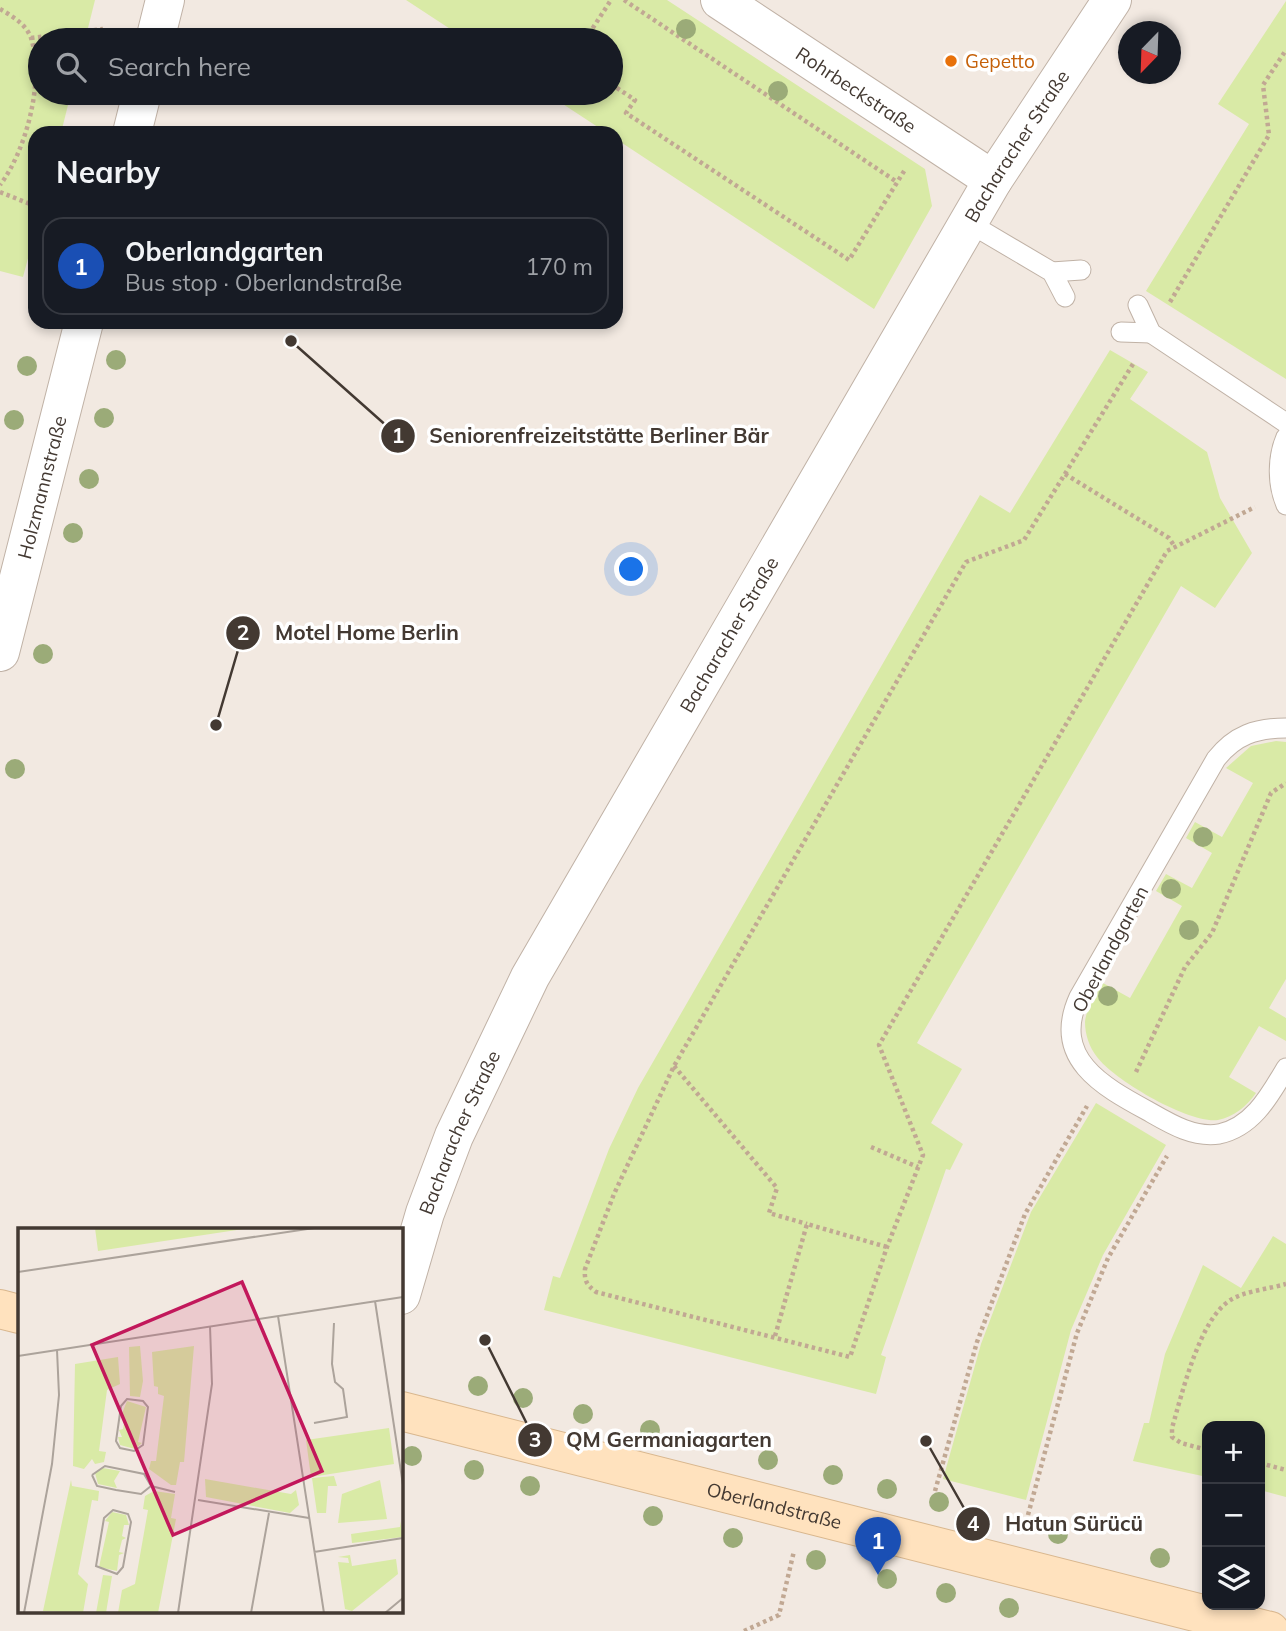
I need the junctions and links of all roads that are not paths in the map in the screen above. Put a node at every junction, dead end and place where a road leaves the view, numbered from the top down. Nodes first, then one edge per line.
1 (165, 0) edge
2 (720, 0) edge
3 (1112, 0) edge
4 (158, 28) edge
5 (139, 105) edge
6 (134, 126) edge
7 (993, 180) junction
8 (969, 223) junction
9 (1082, 270) dead end
10 (1052, 272) junction
11 (1065, 297) dead end
12 (1138, 305) dead end
13 (82, 329) edge
14 (1121, 332) dead end
15 (1152, 333) junction
16 (1286, 423) edge
17 (1286, 437) edge
18 (1284, 501) edge
19 (0, 652) edge
20 (1286, 728) edge
21 (1286, 1068) edge
22 (402, 1291) edge
23 (0, 1310) edge
24 (18, 1314) edge
25 (402, 1411) edge
26 (1270, 1631) edge

1 - 4 street
2 - 7 street, Rohrbeckstraße
3 - 7 street, Bacharacher Straße
5 - 6 street
7 - 8 street, Bacharacher Straße
8 - 10 lane
8 - 22 street, Bacharacher Straße
9 - 10 lane
10 - 11 lane
12 - 15 lane
13 - 19 street, Holzmannstraße
14 - 15 lane
15 - 16 lane
17 - 18 lane
20 - 21 lane, Oberlandgarten
23 - 24 street
25 - 26 street, Oberlandstraße

